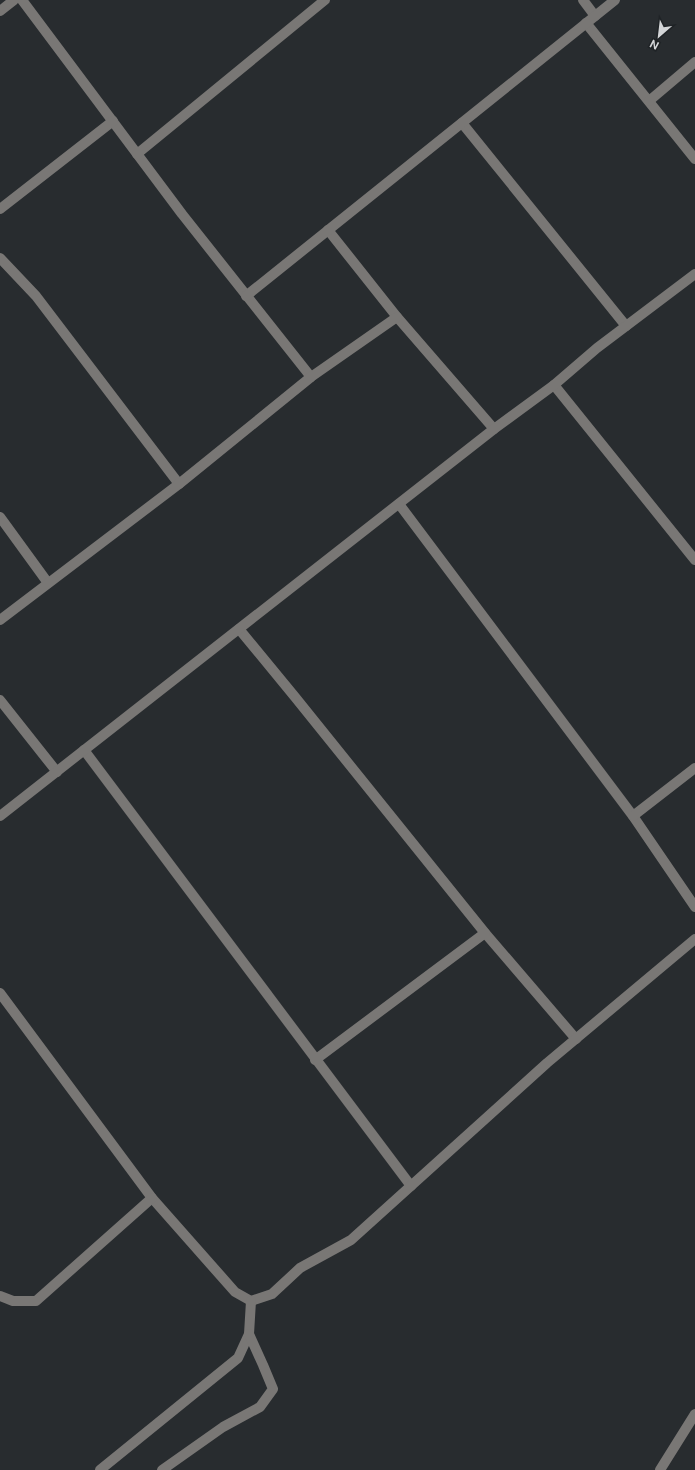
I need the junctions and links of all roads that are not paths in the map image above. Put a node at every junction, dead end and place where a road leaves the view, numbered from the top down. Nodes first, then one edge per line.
1 (14, 0) edge
2 (22, 0) edge
3 (324, 0) edge
4 (583, 0) edge
5 (615, 0) edge
6 (0, 11) edge
7 (595, 16) junction
8 (586, 23) junction
9 (695, 62) edge
10 (649, 101) junction
11 (113, 121) junction
12 (462, 123) junction
13 (137, 154) junction
14 (695, 159) edge
15 (0, 209) edge
16 (328, 230) junction
17 (0, 258) edge
18 (695, 274) edge
19 (246, 296) junction
20 (397, 317) junction
21 (626, 326) junction
22 (311, 377) junction
23 (554, 385) junction
24 (494, 429) junction
25 (179, 484) junction
26 (399, 504) junction
27 (0, 517) edge
28 (695, 560) edge
29 (48, 583) junction
30 (0, 620) edge
31 (239, 629) junction
32 (0, 700) edge
33 (84, 750) junction
34 (695, 768) edge
35 (57, 772) junction
36 (0, 816) edge
37 (633, 816) junction
38 (695, 907) edge
39 (485, 933) junction
40 (695, 940) edge
41 (0, 993) edge
42 (576, 1039) junction
43 (315, 1060) junction
44 (411, 1186) junction
45 (152, 1198) junction
46 (0, 1296) edge
47 (251, 1301) junction
48 (248, 1334) junction
49 (695, 1414) edge
50 (100, 1470) edge
51 (162, 1470) edge
52 (660, 1470) edge

1 - 6 street
2 - 11 street
3 - 13 street
4 - 7 street
5 - 7 street
7 - 8 street
8 - 10 street
8 - 12 street
9 - 10 street
10 - 14 street
11 - 13 street
11 - 15 street
12 - 16 street
12 - 21 street
13 - 19 street
16 - 19 street
16 - 20 street
17 - 25 street
18 - 21 street
19 - 22 street
20 - 22 street
20 - 24 street
21 - 23 street
22 - 25 street
23 - 24 street
23 - 28 street
24 - 26 street
25 - 29 street
26 - 31 street
26 - 37 street
27 - 29 street
29 - 30 street
31 - 33 street
31 - 39 street
32 - 35 street
33 - 35 street
33 - 43 street
34 - 37 street
35 - 36 street
37 - 38 street
39 - 42 street
39 - 43 street
40 - 42 street
41 - 45 street
42 - 44 street
43 - 44 street
44 - 47 street
45 - 46 street
45 - 47 street
47 - 48 street
48 - 50 street
48 - 51 street
49 - 52 street

